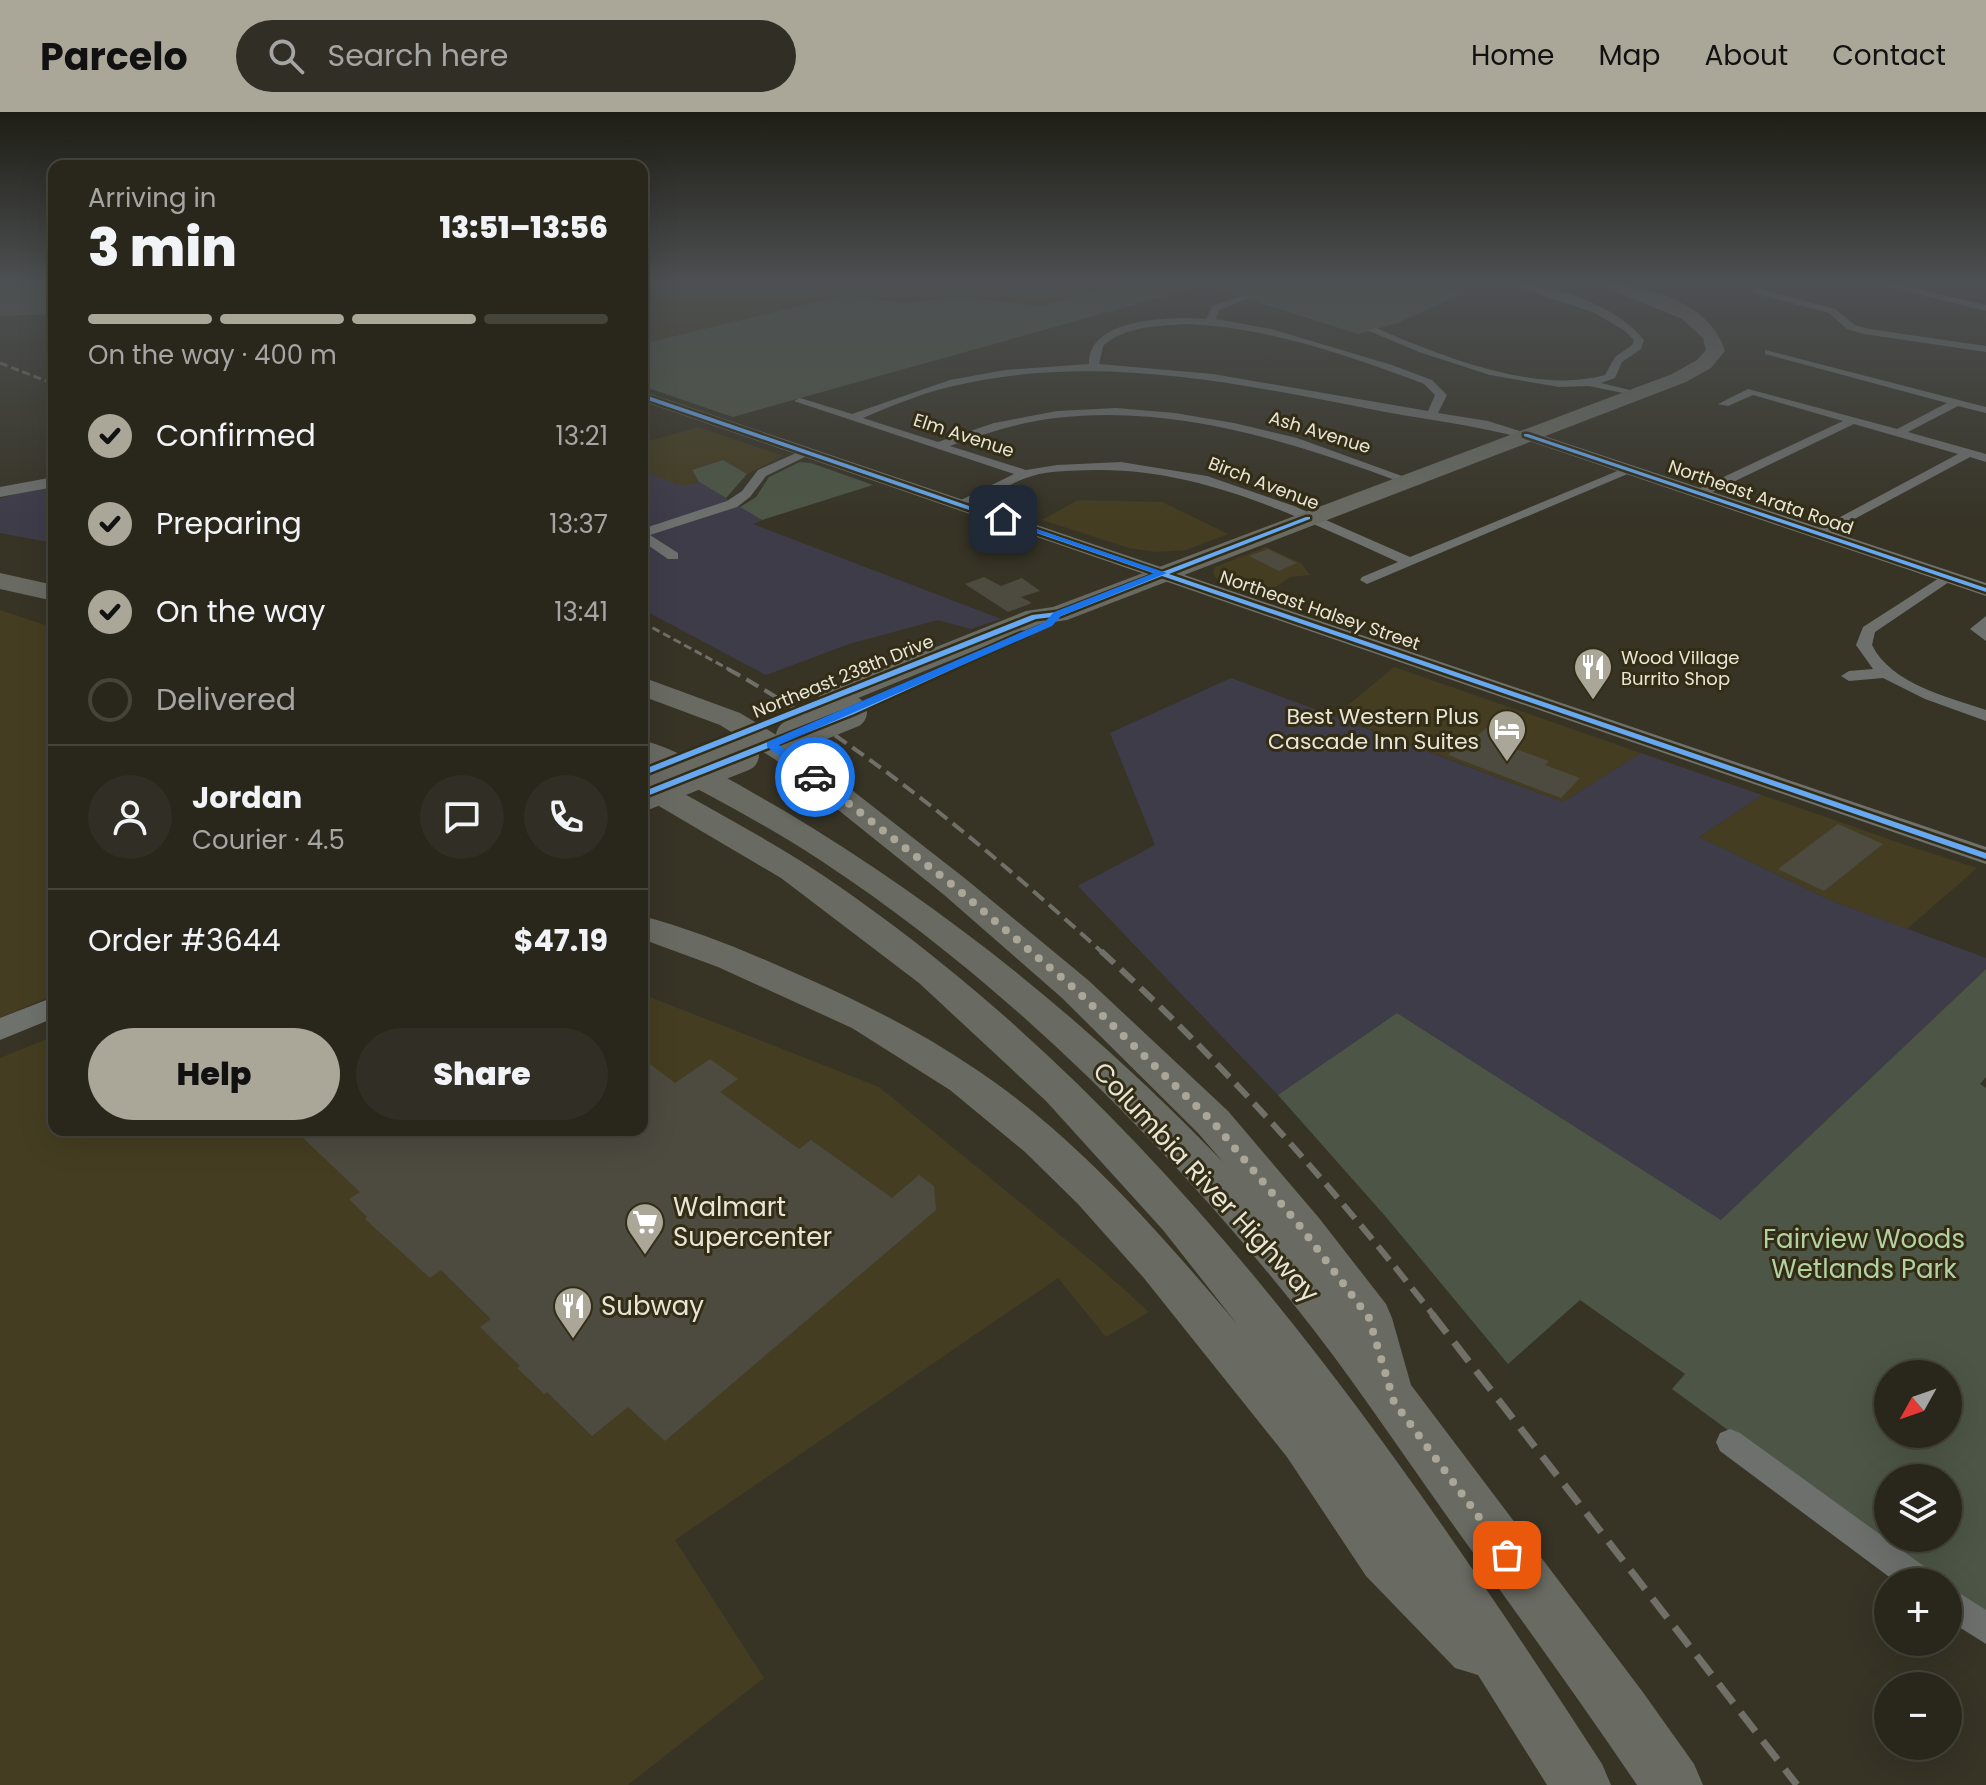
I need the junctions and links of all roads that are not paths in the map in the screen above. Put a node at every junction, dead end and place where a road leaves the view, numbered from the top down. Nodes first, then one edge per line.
1 (1094, 362) edge
2 (1369, 362) edge
3 (1463, 362) edge
4 (1618, 362) edge
5 (1705, 362) edge
6 (1807, 362) edge
7 (1094, 366) junction
8 (1880, 369) dead end
9 (1863, 377) junction
10 (1588, 383) junction
11 (1634, 394) junction
12 (648, 398) edge
13 (800, 401) dead end
14 (1957, 402) junction
15 (1724, 404) dead end
16 (1600, 407) junction
17 (1986, 410) edge
18 (1431, 416) junction
19 (853, 418) junction
20 (1853, 420) junction
21 (1518, 432) junction
22 (1898, 433) junction
23 (940, 445) junction
24 (809, 452) junction
25 (1968, 453) junction
26 (1986, 458) edge
27 (1631, 470) junction
28 (1025, 474) junction
29 (1407, 480) junction
30 (48, 483) edge
31 (0, 492) edge
32 (1700, 493) junction
33 (962, 505) junction
34 (1308, 518) junction
35 (648, 532) edge
36 (1819, 534) junction
37 (648, 538) edge
38 (673, 556) dead end
39 (0, 559) edge
40 (1409, 562) junction
41 (48, 570) edge
42 (1162, 573) junction
43 (1947, 577) junction
44 (1367, 580) dead end
45 (8, 583) edge
46 (1986, 590) edge
47 (48, 594) edge
48 (1986, 620) edge
49 (1986, 637) edge
50 (1885, 673) junction
51 (1849, 676) dead end
52 (648, 688) edge
53 (1986, 716) edge
54 (758, 739) junction
55 (648, 752) edge
56 (648, 771) edge
57 (648, 786) edge
58 (648, 792) edge
59 (1986, 856) edge
60 (648, 929) edge
61 (48, 1010) edge
62 (48, 1027) edge
63 (0, 1030) edge
64 (0, 1047) edge
65 (1394, 1402) junction
66 (1730, 1442) dead end
67 (1902, 1568) edge
68 (1962, 1611) edge
69 (1986, 1629) edge
70 (1528, 1700) junction
71 (1581, 1785) edge
72 (1673, 1785) edge

1 - 7 street
2 - 18 street
3 - 10 street
4 - 10 street
5 - 11 highway, Northeast 238th Drive
6 - 9 street
7 - 18 street
7 - 19 street
8 - 9 street
9 - 14 street
10 - 11 street
10 - 16 highway
11 - 16 highway, Northeast 238th Drive
12 - 24 street, Northeast Halsey Street
13 - 19 street, Elm Avenue
14 - 17 street
14 - 22 street
15 - 20 street
16 - 21 highway, Northeast 238th Drive
18 - 21 street
19 - 23 street, Elm Avenue
20 - 22 street
20 - 32 street
21 - 27 street, Northeast Arata Road
21 - 29 highway, Northeast 238th Drive
22 - 25 street
23 - 28 street, Elm Avenue
23 - 29 street, Ash Avenue
24 - 33 street, Northeast Halsey Street
24 - 35 street
25 - 26 street
25 - 36 street
27 - 32 street, Northeast Arata Road
27 - 40 street
28 - 33 street, Birch Avenue
28 - 34 street, Birch Avenue
29 - 34 highway, Northeast 238th Drive
30 - 31 street
32 - 36 street, Northeast Arata Road
33 - 42 street, Northeast Halsey Street
34 - 40 street, Birch Avenue
34 - 42 highway, Northeast 238th Drive
36 - 43 street, Northeast Arata Road
37 - 38 street
39 - 41 highway
40 - 44 street
42 - 54 highway, Northeast 238th Drive, bridge
42 - 59 street, Northeast Halsey Street
43 - 46 street, Northeast Arata Road
43 - 50 street
45 - 47 highway
48 - 49 street
50 - 51 street
50 - 53 street
52 - 54 highway
54 - 56 highway, Northeast 238th Drive
54 - 58 highway, Northeast 238th Drive, bridge
54 - 65 highway
55 - 65 highway, Columbia River Highway
57 - 70 highway, Columbia River Highway
60 - 70 highway
61 - 63 street
62 - 64 street
65 - 72 highway, Columbia River Highway
66 - 67 street
68 - 69 street
70 - 71 highway, Columbia River Highway

